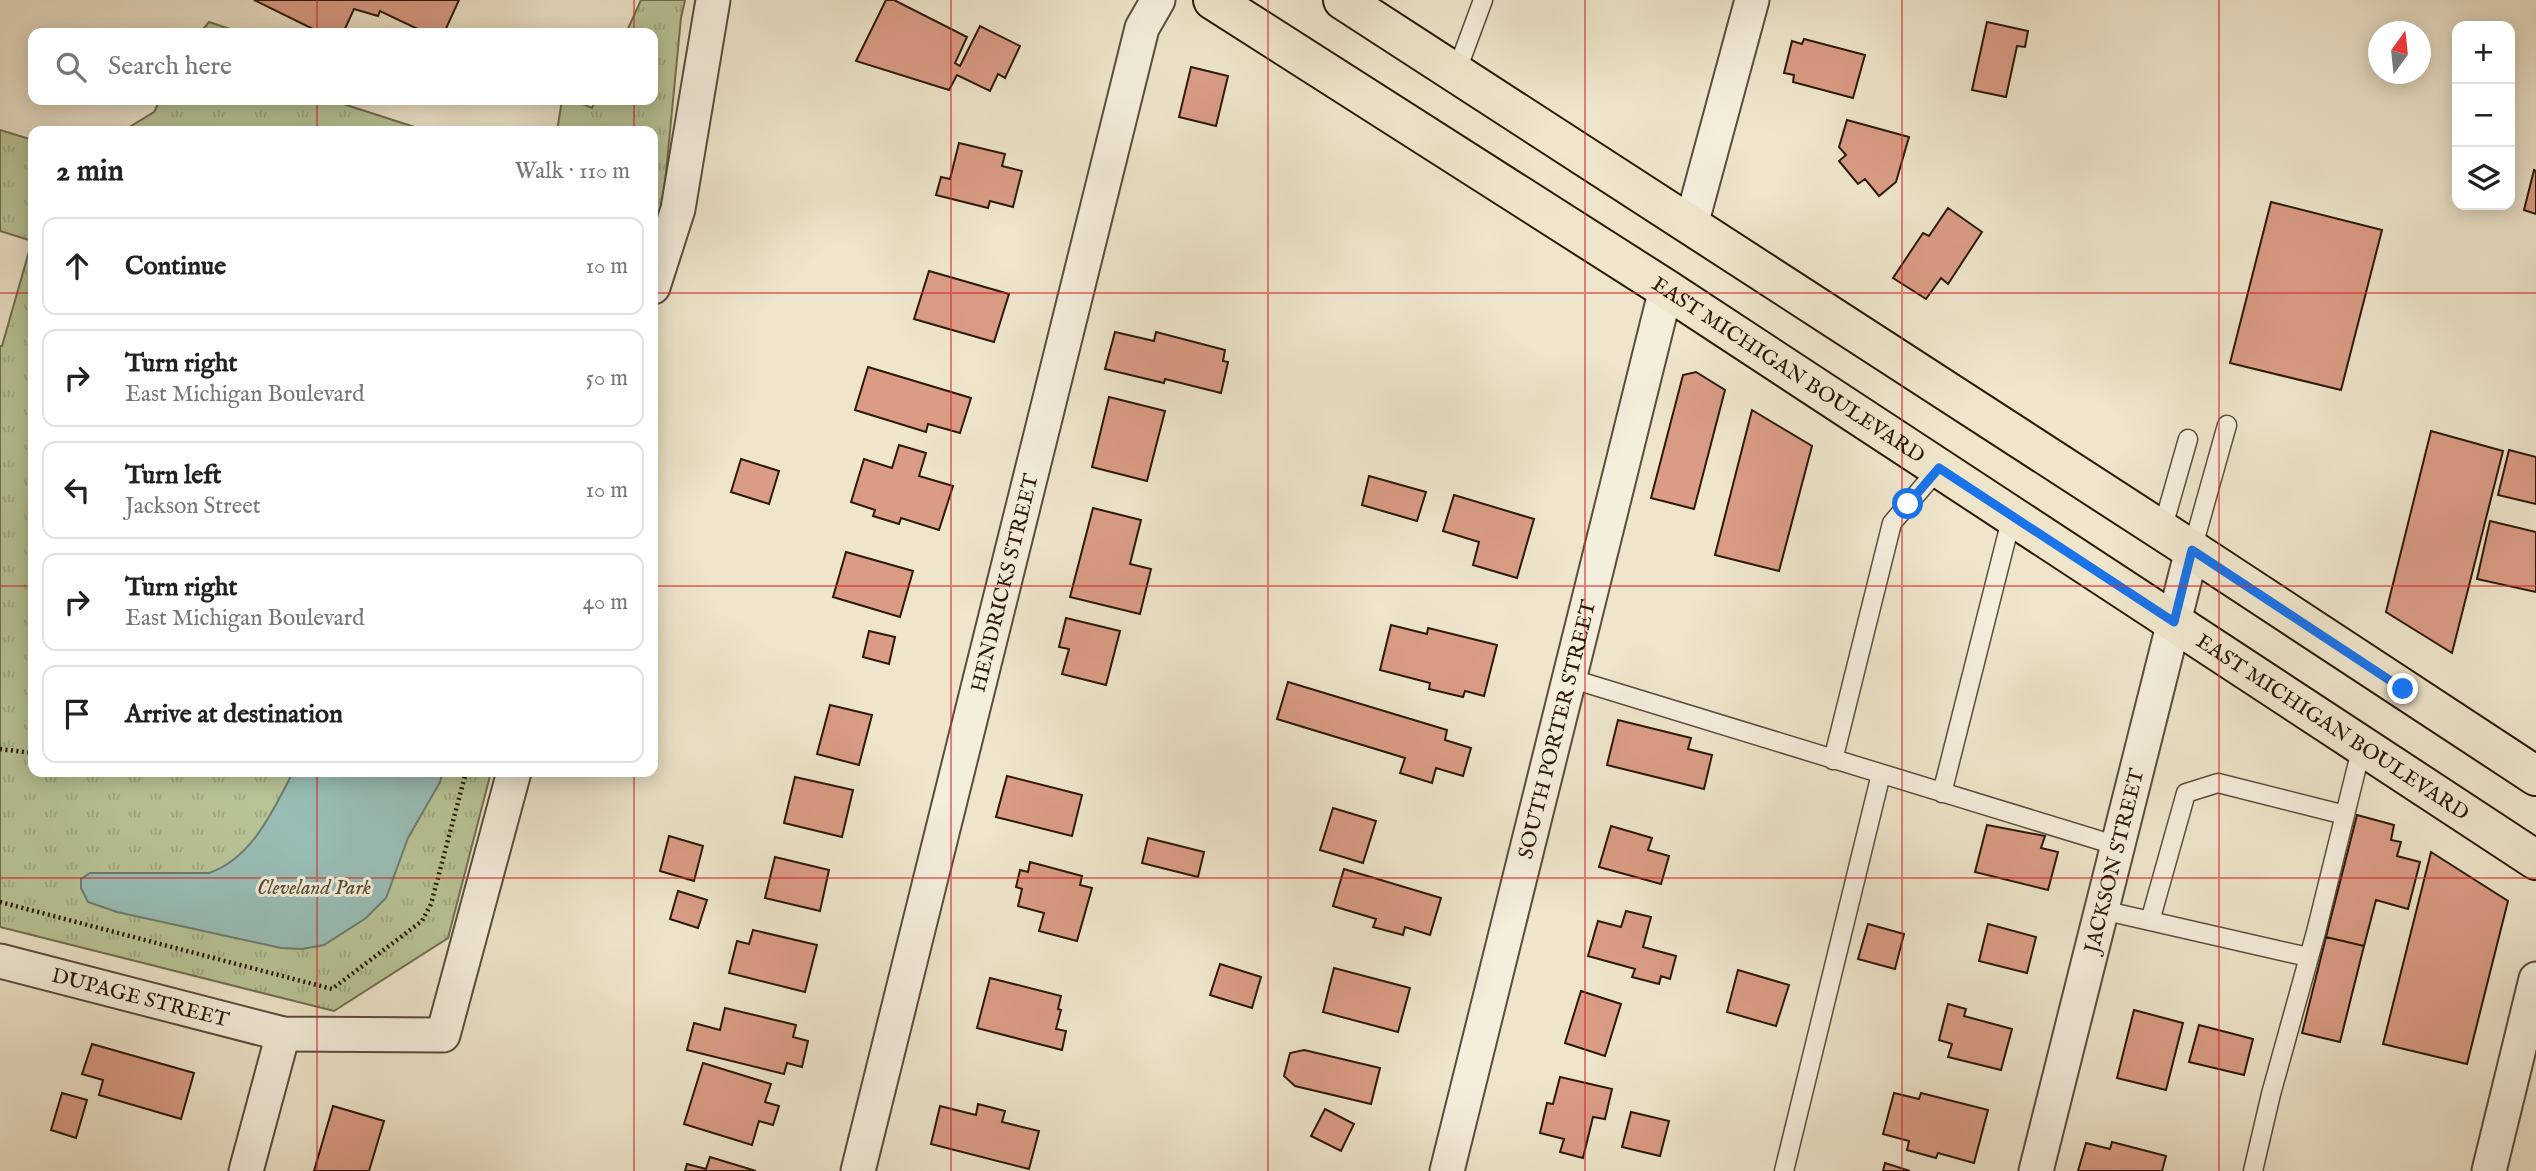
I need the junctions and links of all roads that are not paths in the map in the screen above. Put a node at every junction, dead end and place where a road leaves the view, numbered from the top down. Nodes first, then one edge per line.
1 (713, 0) edge
2 (1158, 0) edge
3 (1213, 0) edge
4 (1343, 0) edge
5 (1483, 0) edge
6 (1752, 0) edge
7 (1456, 73) junction
8 (1690, 225) junction
9 (658, 271) edge
10 (1665, 289) junction
11 (2227, 425) dead end
12 (2188, 439) dead end
13 (1939, 468) junction
14 (2012, 516) junction
15 (2177, 540) junction
16 (2174, 622) junction
17 (1569, 678) junction
18 (2362, 746) junction
19 (1833, 760) junction
20 (2536, 774) edge
21 (1881, 775) junction
22 (513, 777) edge
23 (1942, 793) junction
24 (2345, 816) junction
25 (2118, 846) junction
26 (2536, 860) edge
27 (2102, 910) junction
28 (2150, 921) junction
29 (2308, 957) junction
30 (0, 961) edge
31 (2536, 979) edge
32 (283, 1034) junction
33 (246, 1171) edge
34 (858, 1171) edge
35 (1447, 1171) edge
36 (1784, 1171) edge
37 (2036, 1171) edge
38 (2253, 1171) edge
39 (2489, 1171) edge

1 - 9 street
2 - 34 street, HENDRICKS STREET
3 - 10 main road, EAST MICHIGAN BOULEVARD
4 - 7 main road
5 - 7 lane
6 - 8 street
7 - 8 main road
8 - 15 main road
10 - 13 main road, EAST MICHIGAN BOULEVARD
10 - 17 street, SOUTH PORTER STREET
11 - 15 lane
12 - 15 lane
13 - 14 main road, EAST MICHIGAN BOULEVARD
13 - 19 lane
14 - 16 main road, EAST MICHIGAN BOULEVARD
14 - 23 lane
15 - 16 street, JACKSON STREET
15 - 20 main road
16 - 18 main road, EAST MICHIGAN BOULEVARD
16 - 25 street, JACKSON STREET
17 - 19 lane
17 - 35 street, SOUTH PORTER STREET
18 - 24 lane
18 - 26 main road, EAST MICHIGAN BOULEVARD
19 - 21 lane
21 - 23 lane
21 - 36 lane
22 - 32 street, DUPAGE STREET
23 - 25 lane
24 - 28 lane
24 - 29 lane
25 - 27 street, JACKSON STREET
27 - 28 lane
27 - 37 street, JACKSON STREET
28 - 29 lane
29 - 38 lane
30 - 32 street, DUPAGE STREET
31 - 39 street
32 - 33 street

